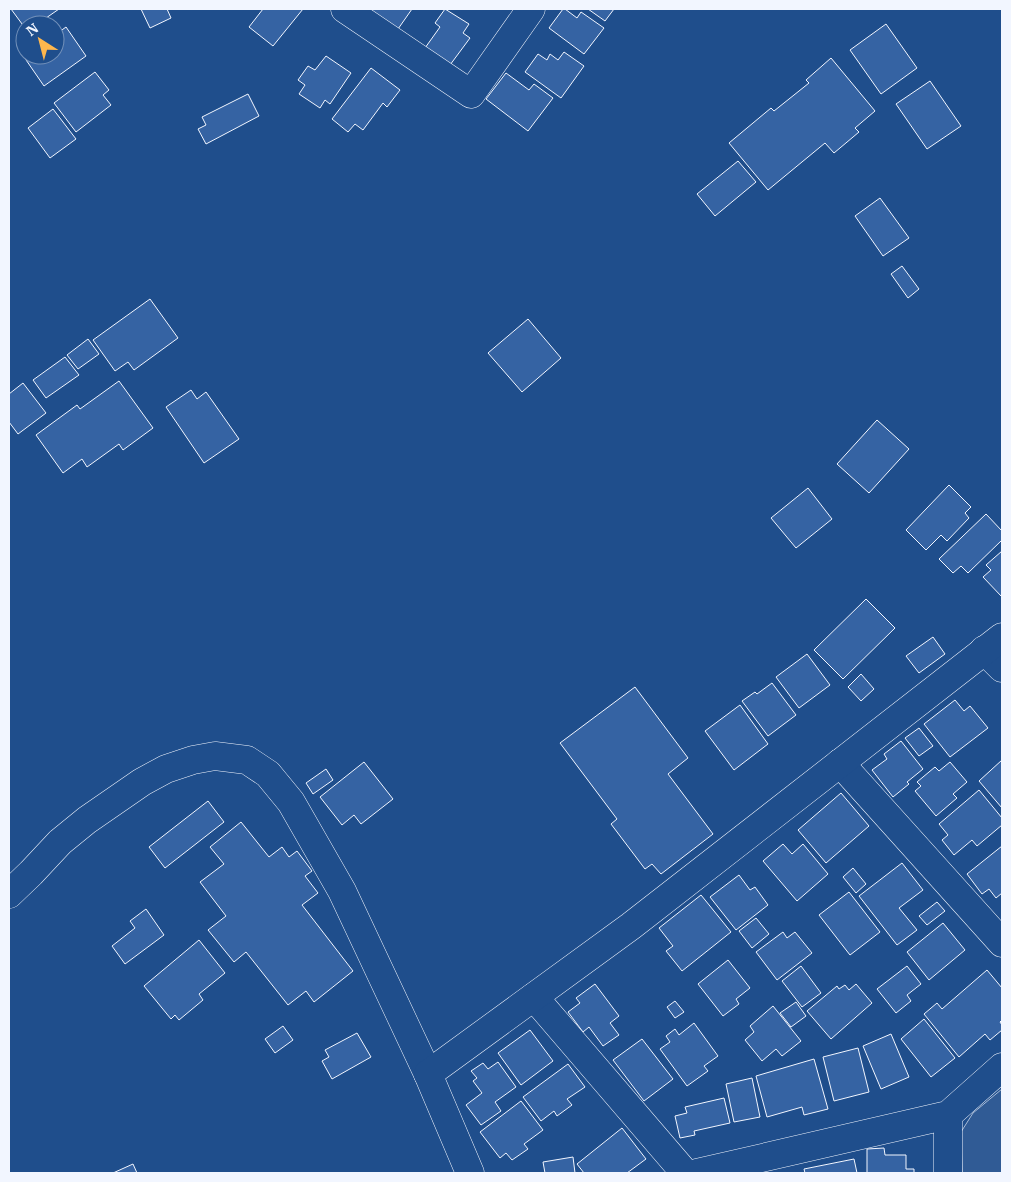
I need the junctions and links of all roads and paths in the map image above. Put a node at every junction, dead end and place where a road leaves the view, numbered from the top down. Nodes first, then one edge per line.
1 (345, 9) edge
2 (531, 9) edge
3 (996, 652) edge
4 (840, 764) junction
5 (9, 894) edge
6 (1002, 943) edge
7 (534, 997) junction
8 (1002, 1067) edge
9 (428, 1074) junction
10 (948, 1115) junction
11 (470, 1173) edge
12 (685, 1173) edge
13 (697, 1173) edge
14 (948, 1173) edge

1 - 2 street
3 - 4 street
4 - 6 street
4 - 7 street
5 - 9 street
7 - 9 street
7 - 12 street
8 - 10 street
9 - 11 street
10 - 13 street
10 - 14 street

